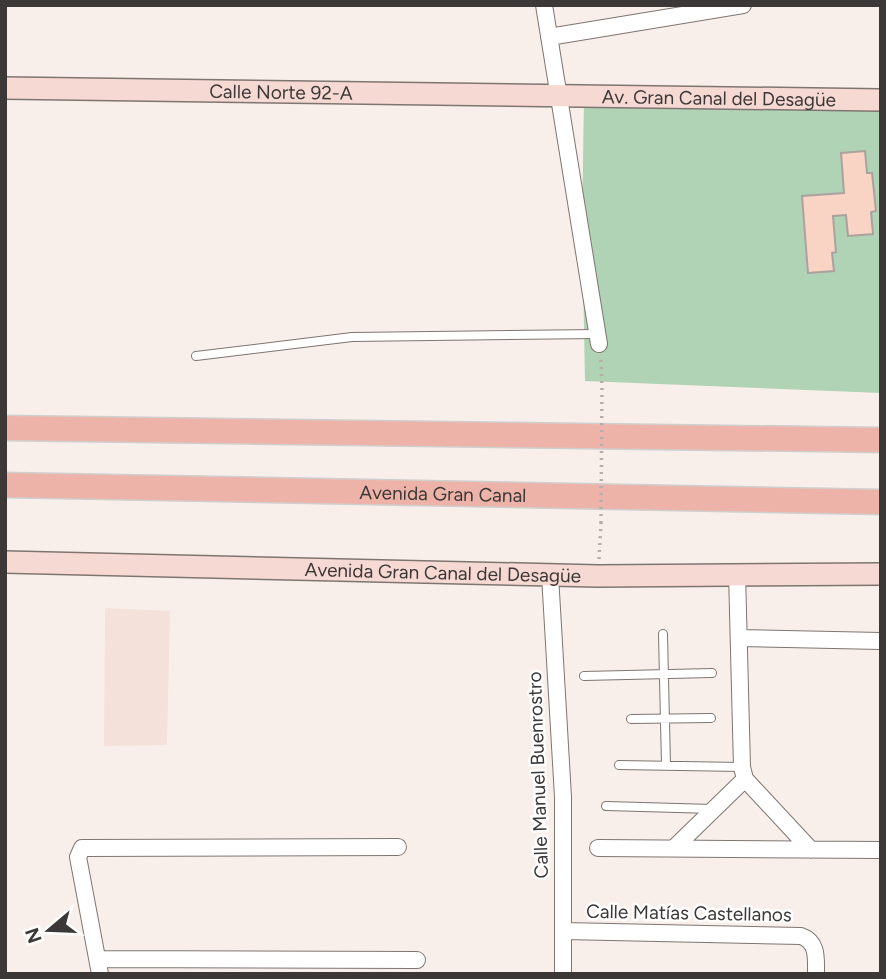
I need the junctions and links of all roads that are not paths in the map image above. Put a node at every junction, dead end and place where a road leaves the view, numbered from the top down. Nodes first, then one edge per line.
1 (544, 5) edge
2 (743, 5) edge
3 (549, 37) junction
4 (5, 88) edge
5 (559, 96) junction
6 (881, 100) edge
7 (598, 339) joint
8 (196, 356) dead end
9 (5, 428) edge
10 (881, 440) edge
11 (5, 485) edge
12 (881, 502) edge
13 (5, 562) edge
14 (737, 573) junction
15 (881, 574) edge
16 (550, 575) junction
17 (663, 634) dead end
18 (739, 638) junction
19 (881, 641) edge
20 (712, 673) dead end
21 (664, 674) junction
22 (584, 676) dead end
23 (666, 718) junction
24 (711, 718) dead end
25 (631, 719) dead end
26 (618, 765) dead end
27 (666, 765) junction
28 (743, 773) junction
29 (606, 806) dead end
30 (716, 809) junction
31 (398, 847) dead end
32 (675, 847) junction
33 (598, 848) dead end
34 (811, 850) junction
35 (881, 850) edge
36 (564, 932) junction
37 (417, 960) dead end
38 (99, 967) edge
39 (563, 974) edge
40 (816, 974) edge

1 - 3 street
2 - 3 street
3 - 5 street
4 - 5 street, Calle Norte 92-A
5 - 6 street, Av. Gran Canal del Desagüe
5 - 7 street
7 - 8 lane
9 - 10 main road
11 - 12 main road, Avenida Gran Canal
13 - 16 street, Avenida Gran Canal del Desagüe
14 - 15 street, Avenida Gran Canal del Desagüe
14 - 16 street, Avenida Gran Canal del Desagüe
14 - 18 street
16 - 36 street, Calle Manuel Buenrostro
17 - 21 lane
18 - 19 street
18 - 28 street
20 - 21 lane
21 - 22 lane
21 - 23 lane
23 - 24 lane
23 - 25 lane
23 - 27 lane
26 - 27 lane
27 - 28 lane
28 - 30 street
28 - 34 street
29 - 30 lane
30 - 32 street
31 - 38 street
32 - 33 street
32 - 34 street
34 - 35 street
36 - 39 street, Calle Manuel Buenrostro
36 - 40 street, Calle Matías Castellanos
37 - 38 street

